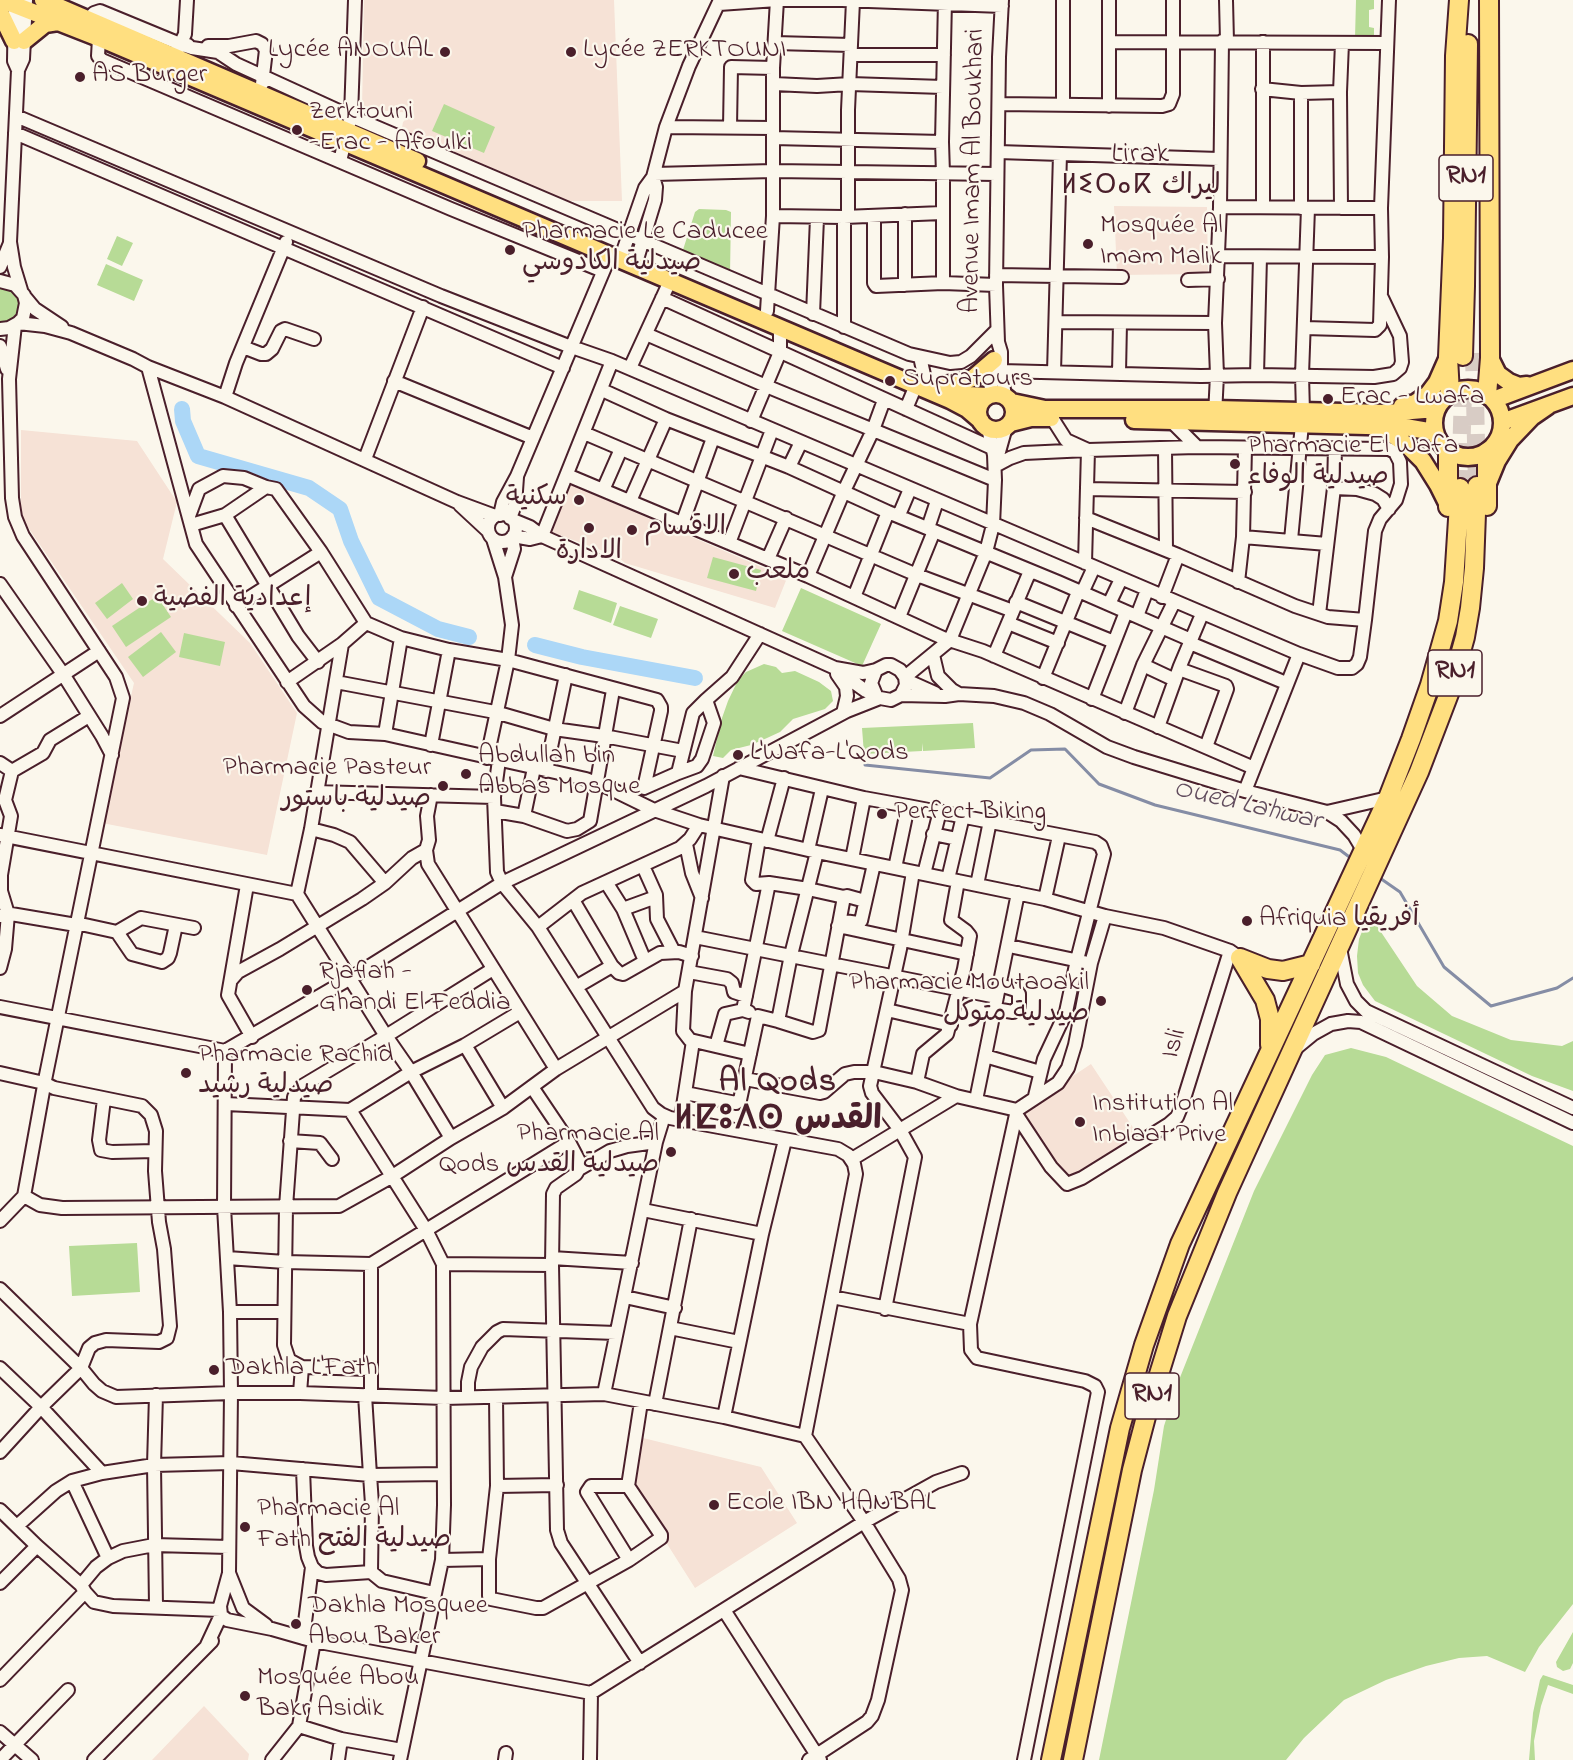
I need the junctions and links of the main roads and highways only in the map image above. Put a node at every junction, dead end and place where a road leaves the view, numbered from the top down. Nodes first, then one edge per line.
1 (43, 0) edge
2 (1459, 0) edge
3 (1468, 0) edge
4 (1484, 0) edge
5 (1489, 0) edge
6 (14, 5) edge
7 (57, 10) edge
8 (347, 130) junction
9 (625, 255) junction
10 (1468, 356) junction
11 (998, 366) road end
12 (1573, 370) edge
13 (927, 383) junction
14 (1531, 385) junction
15 (1450, 394) junction
16 (1573, 396) edge
17 (998, 397) junction
18 (1490, 397) junction
19 (1548, 406) junction
20 (1436, 409) junction
21 (1215, 416) junction
22 (1384, 419) junction
23 (1502, 422) junction
24 (984, 424) junction
25 (1008, 425) junction
26 (1434, 432) junction
27 (1448, 452) junction
28 (1487, 452) junction
29 (1475, 486) junction
30 (1448, 505) junction
31 (1395, 803) junction
32 (1311, 964) junction
33 (1270, 1053) junction
34 (1051, 1760) edge
35 (1073, 1760) edge

1 - 7 main road
2 - 10 highway
3 - 10 highway, RN1
4 - 10 highway, RN1
5 - 10 highway
6 - 7 main road
6 - 7 main road
7 - 8 main road
7 - 8 main road
8 - 9 main road
8 - 9 main road
9 - 13 main road
9 - 13 main road
10 - 14 main road
10 - 15 highway
10 - 18 highway
10 - 22 main road
11 - 13 main road
12 - 14 main road
13 - 17 main road
13 - 24 main road
14 - 18 main road
15 - 18 main road
15 - 20 main road
16 - 19 main road
17 - 21 main road
17 - 24 main road
17 - 25 main road
18 - 23 main road
19 - 23 main road
19 - 29 main road
20 - 22 main road
20 - 26 main road
21 - 22 main road
21 - 25 main road
22 - 26 main road
22 - 30 main road
23 - 28 main road
24 - 25 main road
26 - 27 main road
27 - 28 main road
27 - 30 highway
28 - 29 highway
29 - 31 highway, RN1
29 - 31 highway
30 - 31 highway
31 - 32 highway, RN1
31 - 35 highway, RN1
32 - 33 highway, RN1
32 - 33 highway
33 - 34 highway, RN1

